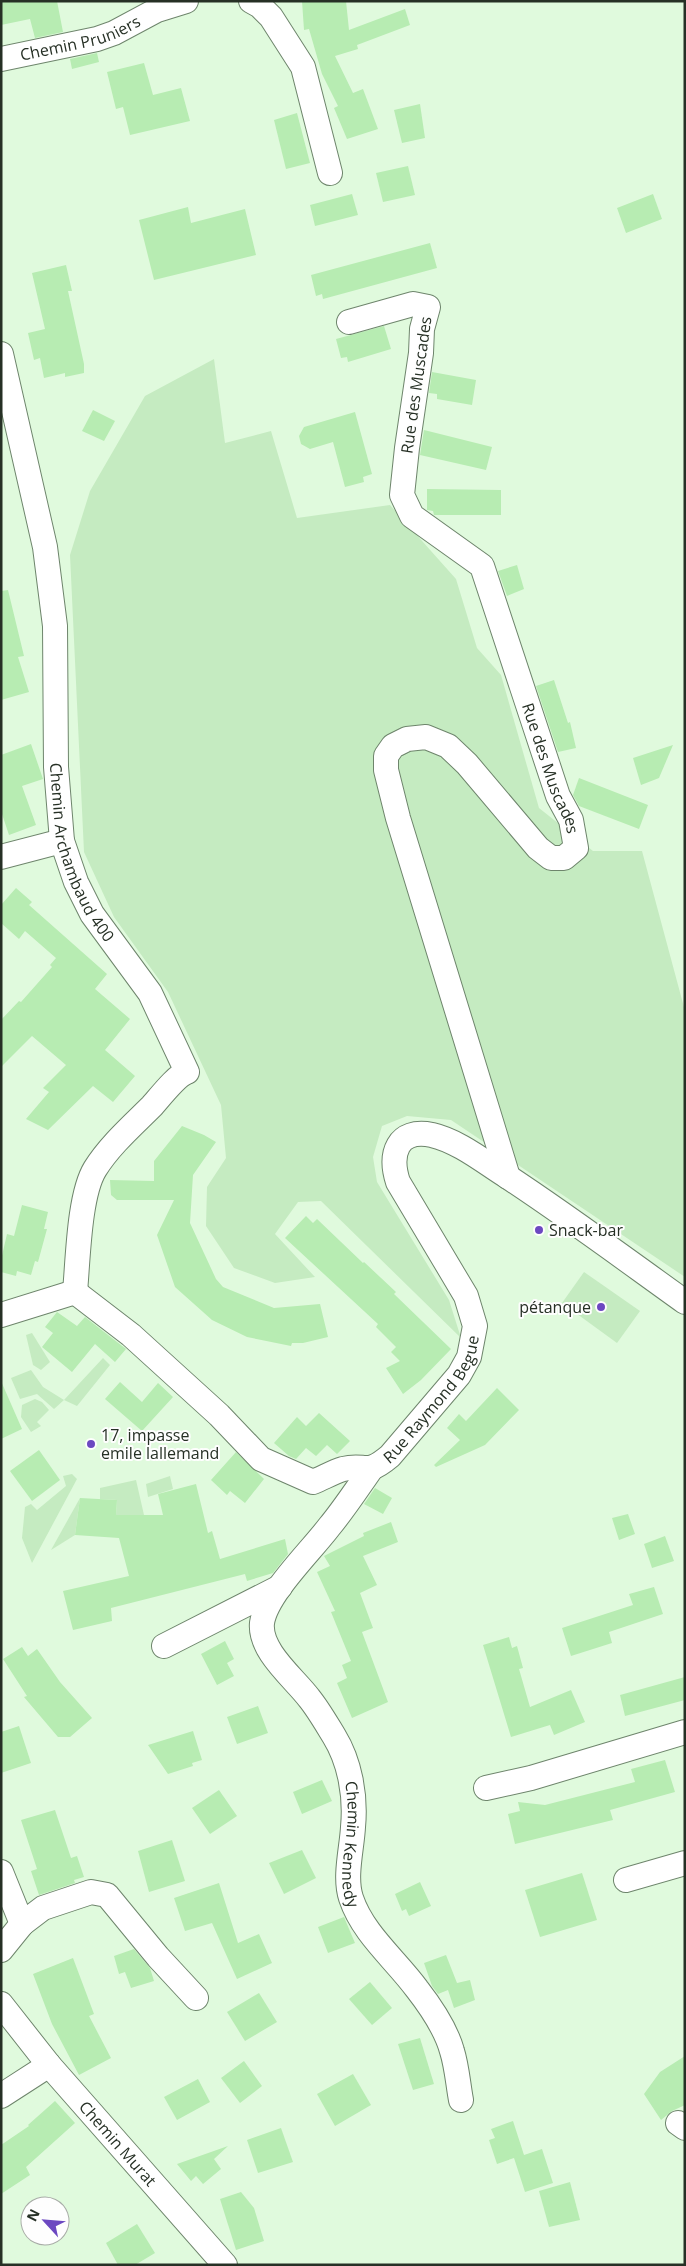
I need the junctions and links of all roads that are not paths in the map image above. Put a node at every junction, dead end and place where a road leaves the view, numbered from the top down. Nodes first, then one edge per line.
1 (186, 1) edge
2 (251, 1) edge
3 (1, 59) edge
4 (330, 173) dead end
5 (349, 322) dead end
6 (1, 354) edge
7 (62, 841) junction
8 (2, 856) edge
9 (508, 1177) junction
10 (75, 1292) junction
11 (685, 1302) edge
12 (1, 1315) edge
13 (371, 1469) junction
14 (282, 1586) junction
15 (164, 1646) dead end
16 (685, 1732) edge
17 (486, 1788) dead end
18 (685, 1863) edge
19 (1, 1872) edge
20 (626, 1880) dead end
21 (22, 1924) junction
22 (1, 1950) edge
23 (196, 1998) dead end
24 (1, 2004) edge
25 (49, 2065) junction
26 (1, 2096) edge
27 (461, 2100) dead end
28 (225, 2265) edge

1 - 3 street, Chemin Pruniers
2 - 4 street
5 - 9 street, Rue des Muscades
6 - 7 street, Chemin Archambaud 400
7 - 8 street
7 - 10 street, Chemin Archambaud 400
9 - 11 street, Rue Raymond Begue
9 - 13 street, Rue Raymond Begue
10 - 12 street
10 - 13 street, Rue Raymond Begue
13 - 14 street, Chemin Kennedy
14 - 15 street, Chemin Kennedy
14 - 27 street, Chemin Kennedy
16 - 17 street
18 - 20 street
19 - 21 street
21 - 22 street
21 - 23 street
24 - 25 street, Chemin Murat
25 - 26 street
25 - 28 street, Chemin Murat

